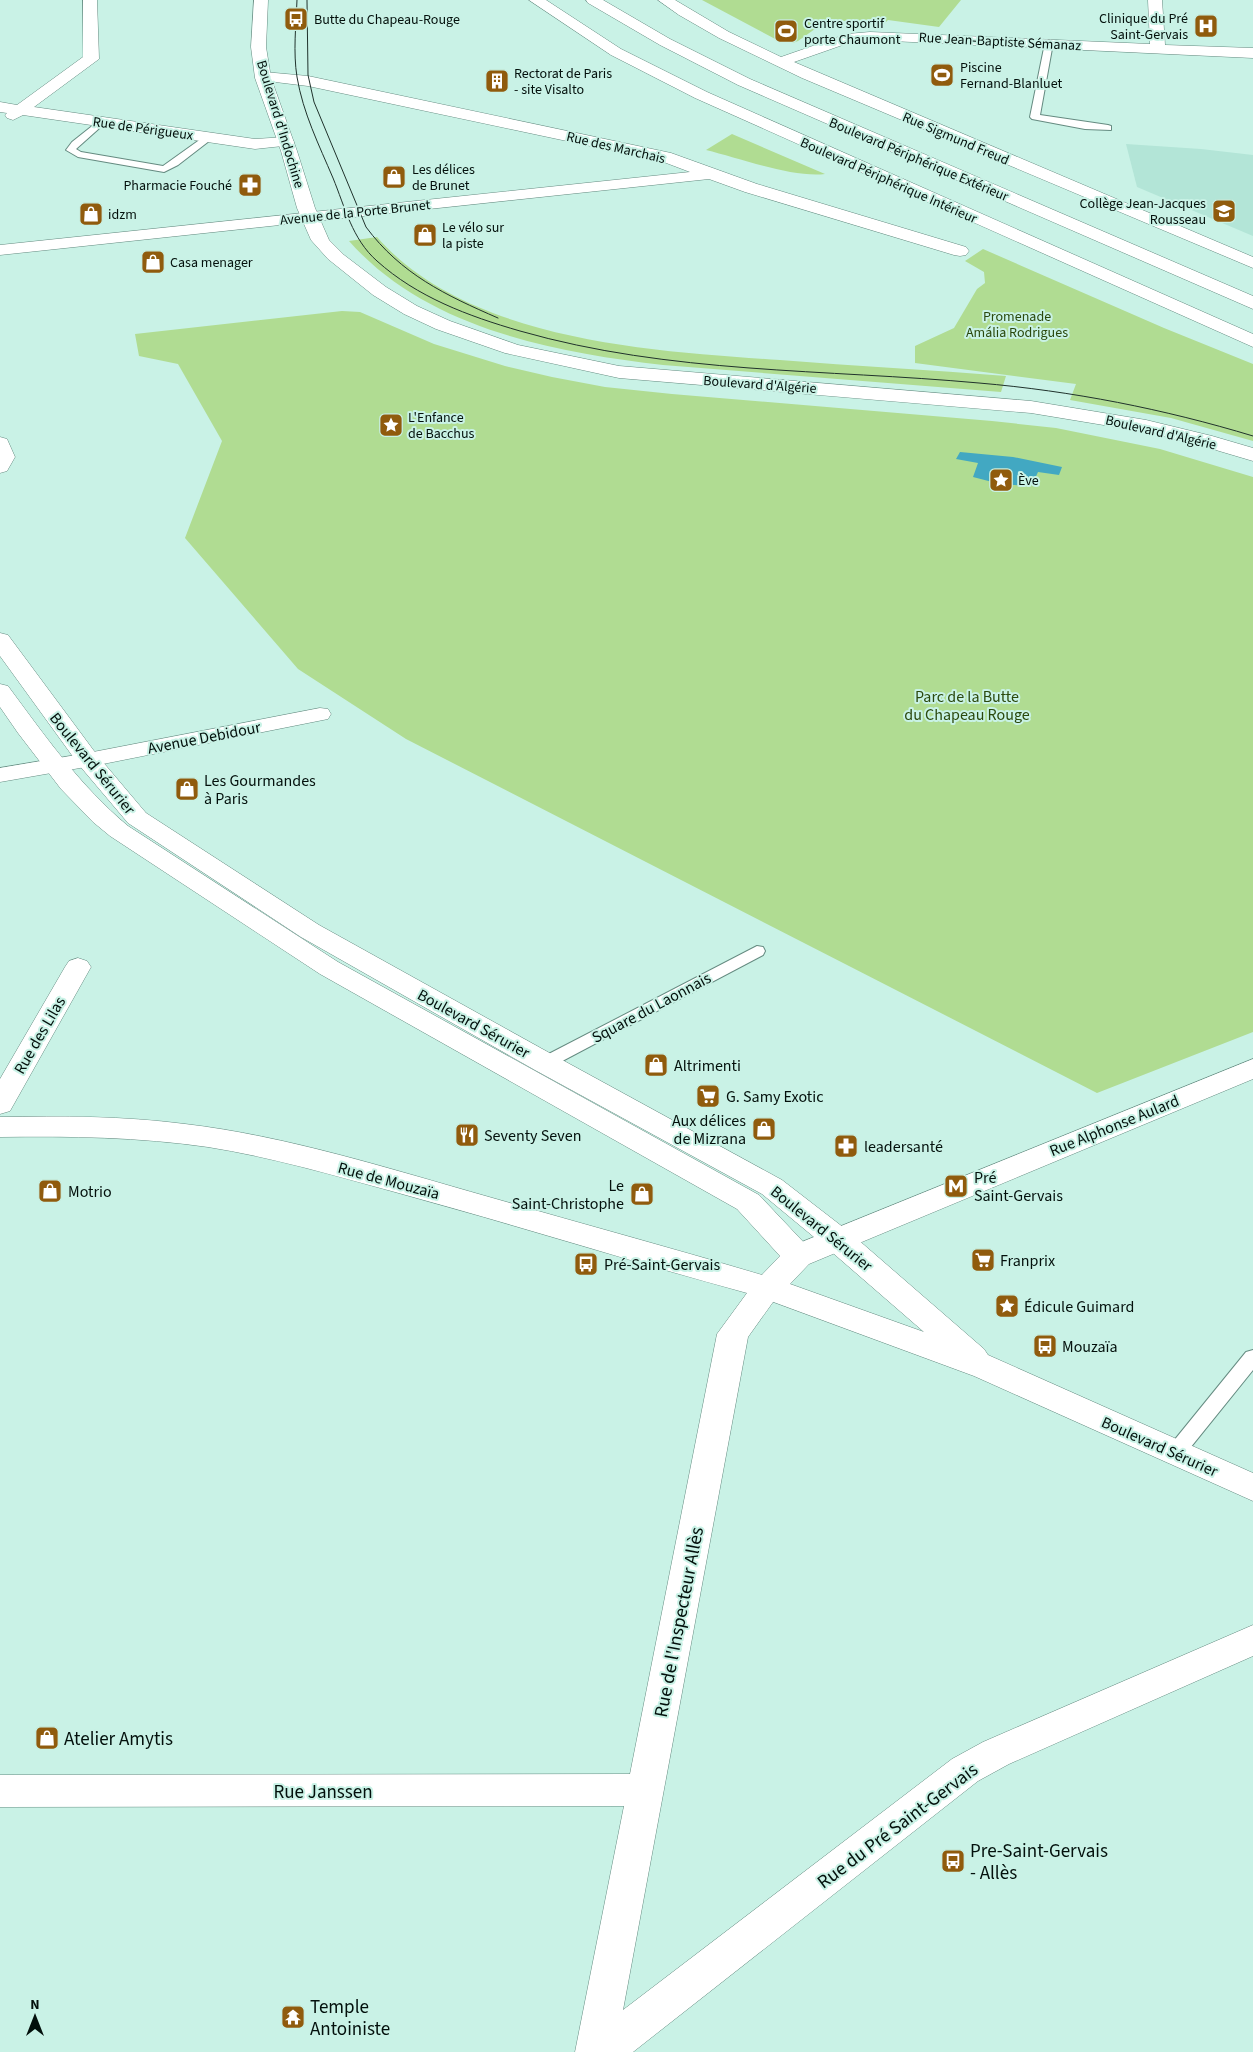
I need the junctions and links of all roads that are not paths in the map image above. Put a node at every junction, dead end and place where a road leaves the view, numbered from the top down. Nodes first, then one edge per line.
1 (90, 0) edge
2 (261, 0) edge
3 (536, 0) edge
4 (592, 0) edge
5 (665, 0) edge
6 (1155, 0) edge
7 (1049, 43) junction
8 (1158, 48) junction
9 (1253, 53) edge
10 (780, 62) junction
11 (264, 77) junction
12 (0, 107) edge
13 (21, 110) junction
14 (101, 122) junction
15 (0, 125) edge
16 (1108, 128) dead end
17 (208, 138) junction
18 (286, 142) junction
19 (710, 174) junction
20 (311, 217) junction
21 (0, 250) edge
22 (960, 251) dead end
23 (1253, 263) edge
24 (1253, 303) edge
25 (1253, 341) edge
26 (0, 443) edge
27 (1253, 455) edge
28 (0, 467) edge
29 (0, 640) edge
30 (0, 691) edge
31 (320, 714) dead end
32 (88, 760) junction
33 (56, 767) junction
34 (0, 775) edge
35 (757, 951) dead end
36 (78, 967) dead end
37 (545, 1063) junction
38 (1253, 1068) edge
39 (0, 1104) edge
40 (0, 1127) edge
41 (837, 1239) junction
42 (798, 1256) junction
43 (768, 1288) junction
44 (1253, 1357) edge
45 (985, 1368) junction
46 (1175, 1453) junction
47 (1253, 1488) edge
48 (1253, 1640) edge
49 (646, 1790) junction
50 (0, 1791) edge
51 (595, 2052) edge
52 (601, 2052) edge

1 - 13 main road
2 - 11 main road, Boulevard d'Indochine
3 - 25 main road, Boulevard Périphérique Intérieur
4 - 24 main road, Boulevard Périphérique Extérieur
5 - 10 main road, Rue Sigmund Freud
6 - 8 main road
7 - 8 main road, Rue Jean-Baptiste Sémanaz
7 - 10 main road, Rue Jean-Baptiste Sémanaz
7 - 16 lane
8 - 9 main road, Rue Jean-Baptiste Sémanaz
10 - 23 main road, Rue Sigmund Freud
11 - 18 main road, Boulevard d'Indochine
11 - 19 main road, Rue des Marchais
12 - 13 main road, Rue de Périgueux
13 - 14 main road, Rue de Périgueux
13 - 15 main road
14 - 17 main road, Rue de Périgueux
14 - 17 lane
17 - 18 main road, Rue de Périgueux
18 - 20 main road, Boulevard d'Indochine
19 - 20 main road, Avenue de la Porte Brunet
19 - 22 main road, Rue des Marchais
20 - 21 main road, Avenue de la Porte Brunet
20 - 27 main road, Boulevard d'Algérie
26 - 28 main road
29 - 32 main road, Boulevard Sérurier
30 - 33 main road, Boulevard Sérurier
31 - 32 street, Avenue Debidour
32 - 33 main road
32 - 37 main road, Boulevard Sérurier
33 - 34 main road
33 - 42 main road, Boulevard Sérurier
35 - 37 lane, Square du Laonnais
36 - 39 main road, Rue des Lilas
37 - 41 main road, Boulevard Sérurier
38 - 41 main road, Rue Alphonse Aulard
40 - 43 main road, Rue de Mouzaïa
41 - 42 main road, Rue de l'Inspecteur Allès
41 - 45 main road, Boulevard Sérurier
42 - 43 main road, Rue de l'Inspecteur Allès
43 - 45 main road, Boulevard Sérurier
43 - 49 main road, Rue de l'Inspecteur Allès
44 - 46 lane
45 - 46 main road, Boulevard Sérurier
46 - 47 main road, Boulevard Sérurier
48 - 52 main road, Rue du Pré Saint-Gervais
49 - 50 main road, Rue Janssen
49 - 51 main road, Rue de l'Inspecteur Allès

